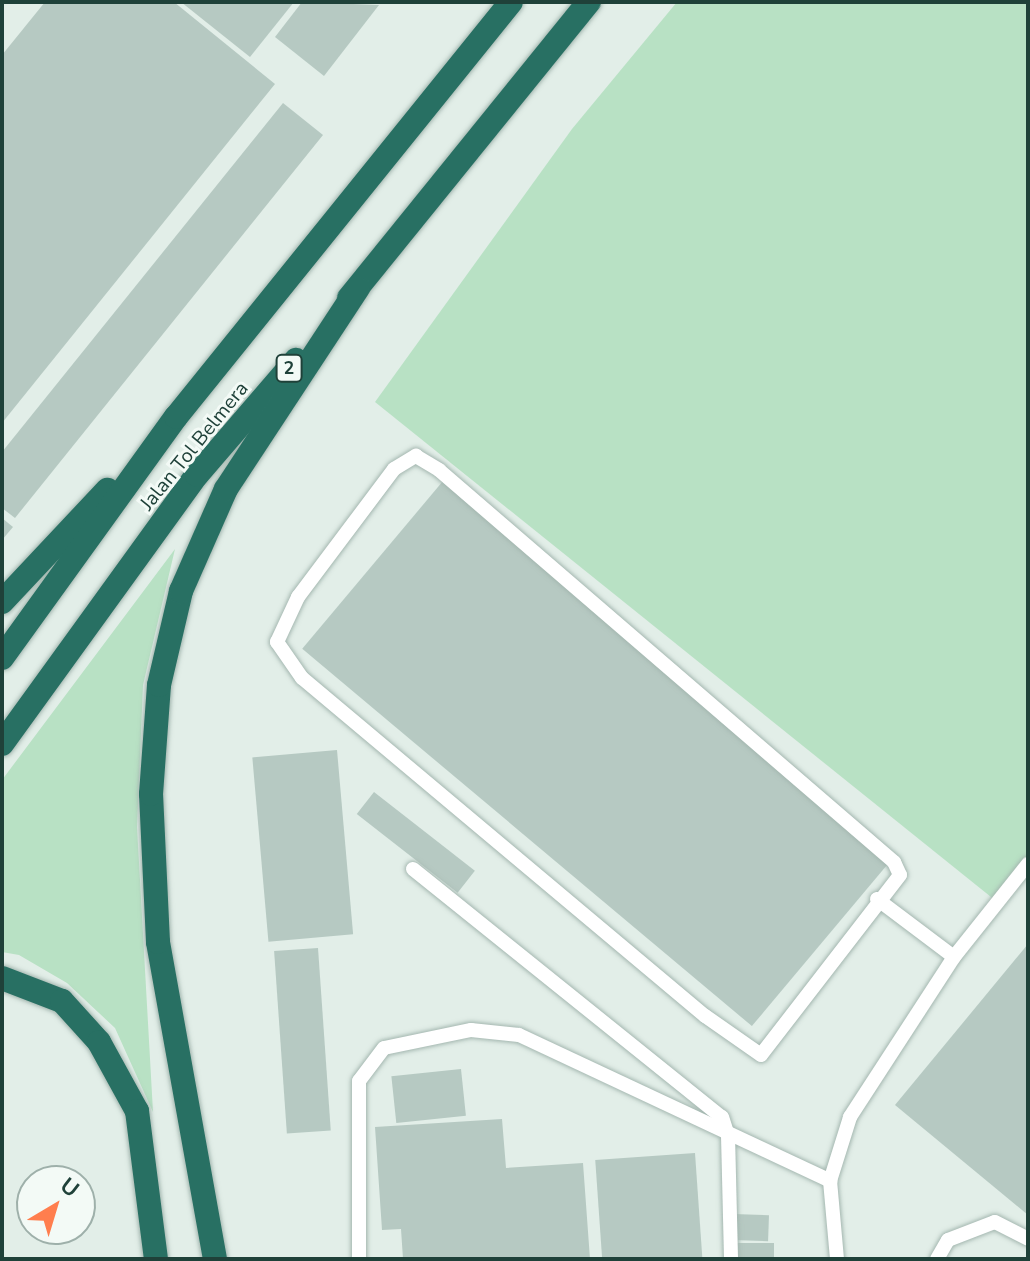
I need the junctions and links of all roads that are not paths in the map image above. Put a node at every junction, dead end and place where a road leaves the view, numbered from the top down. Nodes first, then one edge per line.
1 (511, 2) edge
2 (589, 2) edge
3 (358, 288) junction
4 (176, 417) junction
5 (2, 602) edge
6 (2, 658) edge
7 (2, 744) edge
8 (1028, 864) edge
9 (413, 869) dead end
10 (877, 899) junction
11 (954, 957) junction
12 (2, 978) edge
13 (728, 1135) junction
14 (830, 1181) junction
15 (1028, 1239) edge
16 (156, 1259) edge
17 (215, 1259) edge
18 (359, 1259) edge
19 (731, 1259) edge
20 (837, 1259) edge
21 (937, 1259) edge

1 - 4 highway, Jalan Tol Belmera
2 - 3 highway, Jalan Tol Belmera / 2
3 - 7 highway, Jalan Tol Belmera / 2
3 - 17 highway
4 - 5 highway
4 - 6 highway, Jalan Tol Belmera
8 - 11 lane
9 - 13 lane
10 - 10 lane
10 - 11 lane
11 - 14 lane
12 - 16 highway
13 - 14 lane
13 - 18 lane
13 - 19 lane
14 - 20 lane
15 - 21 lane

